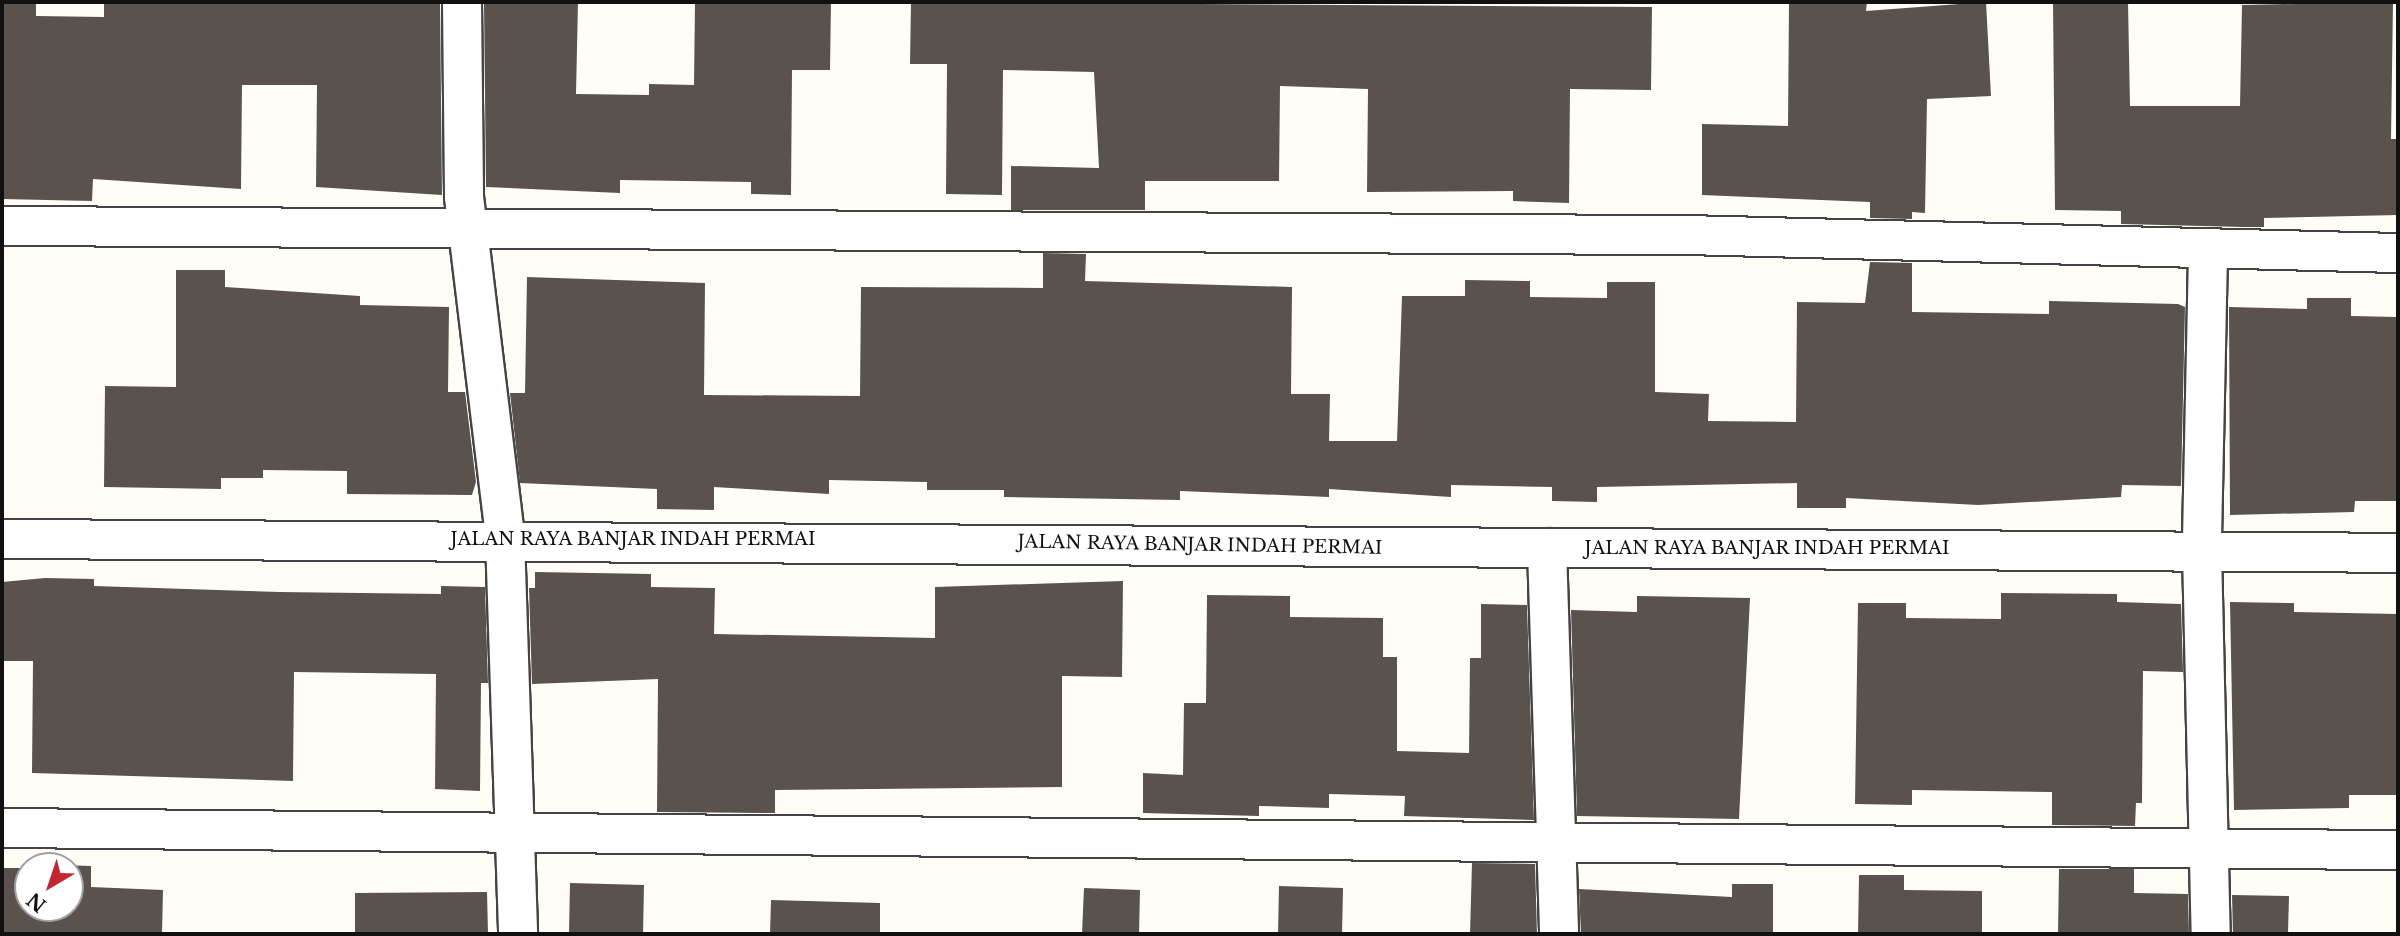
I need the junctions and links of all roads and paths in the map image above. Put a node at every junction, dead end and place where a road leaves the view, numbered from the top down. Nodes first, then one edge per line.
1 (462, 2) edge
2 (2, 226) edge
3 (472, 230) junction
4 (2208, 253) junction
5 (2398, 253) edge
6 (505, 538) junction
7 (2, 539) edge
8 (1547, 548) junction
9 (2202, 551) junction
10 (2398, 553) edge
11 (2, 828) edge
12 (512, 831) junction
13 (1556, 842) junction
14 (2210, 848) junction
15 (2398, 850) edge
16 (518, 934) edge
17 (1559, 934) edge
18 (2211, 934) edge

1 - 3 street
2 - 3 street
3 - 4 street
3 - 6 street
4 - 5 street
4 - 9 street
6 - 7 street, JALAN RAYA BANJAR INDAH PERMAI
6 - 8 street, JALAN RAYA BANJAR INDAH PERMAI
6 - 12 street
8 - 9 street, JALAN RAYA BANJAR INDAH PERMAI
8 - 13 street
9 - 10 street, JALAN RAYA BANJAR INDAH PERMAI
9 - 14 street
11 - 12 street
12 - 13 street
12 - 16 street
13 - 14 street
13 - 17 street
14 - 15 street
14 - 18 street

